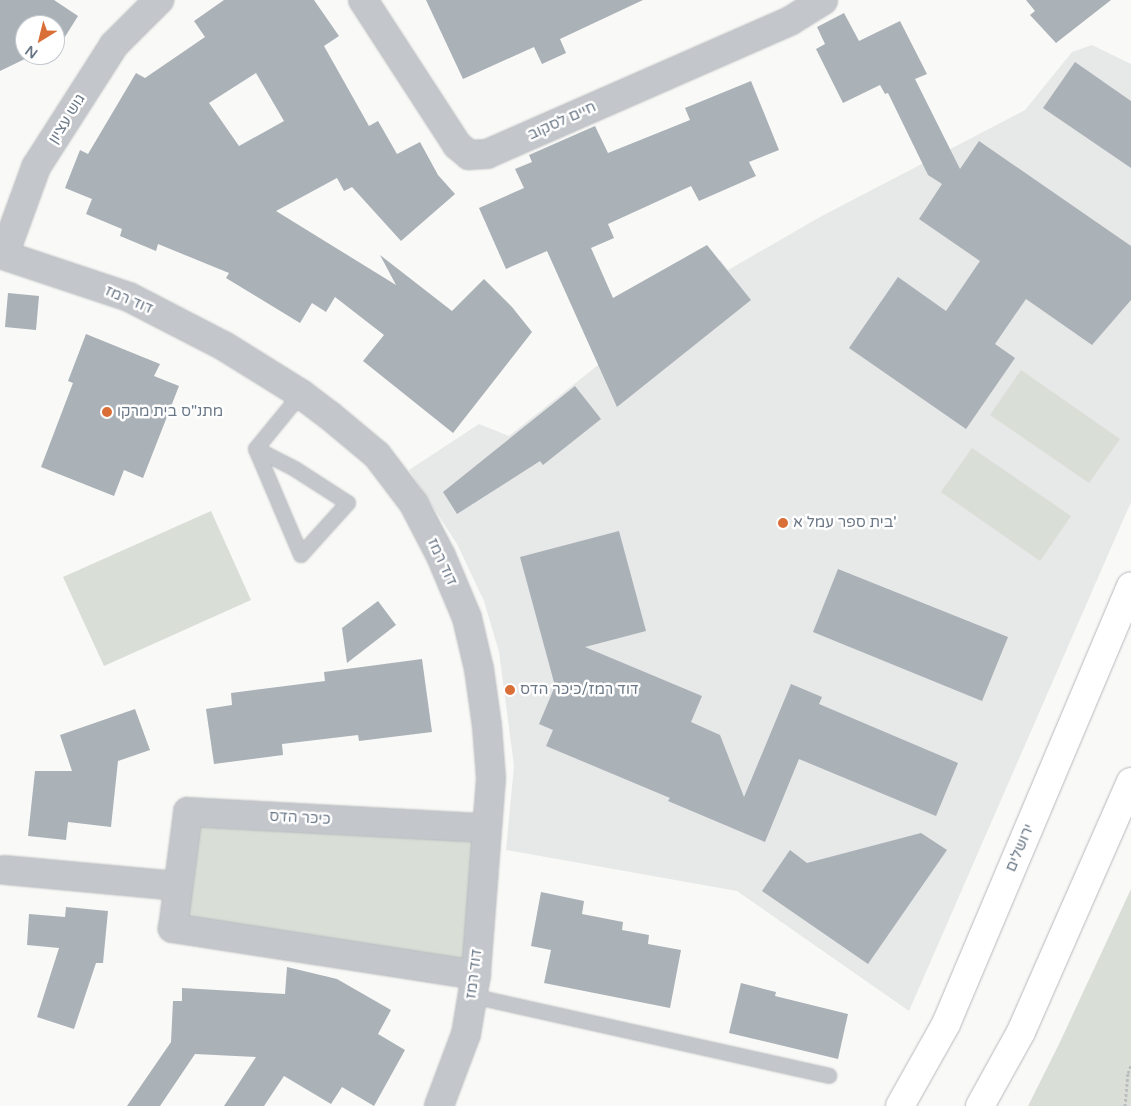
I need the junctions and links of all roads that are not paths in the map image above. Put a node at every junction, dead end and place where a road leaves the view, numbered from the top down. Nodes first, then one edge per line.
1 (159, 0) edge
2 (362, 0) edge
3 (823, 0) edge
4 (2, 254) edge
5 (301, 394) junction
6 (256, 450) junction
7 (1131, 586) edge
8 (1131, 782) edge
9 (486, 828) junction
10 (5, 870) dead end
11 (177, 886) junction
12 (474, 986) junction
13 (829, 1076) dead end
14 (439, 1106) edge
15 (900, 1106) edge
16 (980, 1106) edge

1 - 4 street, גוש עציון
2 - 3 street, חיים לסקוב
4 - 5 street, דוד רמז
5 - 6 lane
5 - 9 street, דוד רמז
6 - 6 lane
7 - 15 highway, ירושלים
8 - 16 highway
9 - 11 street, כיכר הדס
9 - 12 street, דוד רמז
10 - 11 street
11 - 12 street, כיכר הדס
12 - 13 lane
12 - 14 street, דוד רמז

